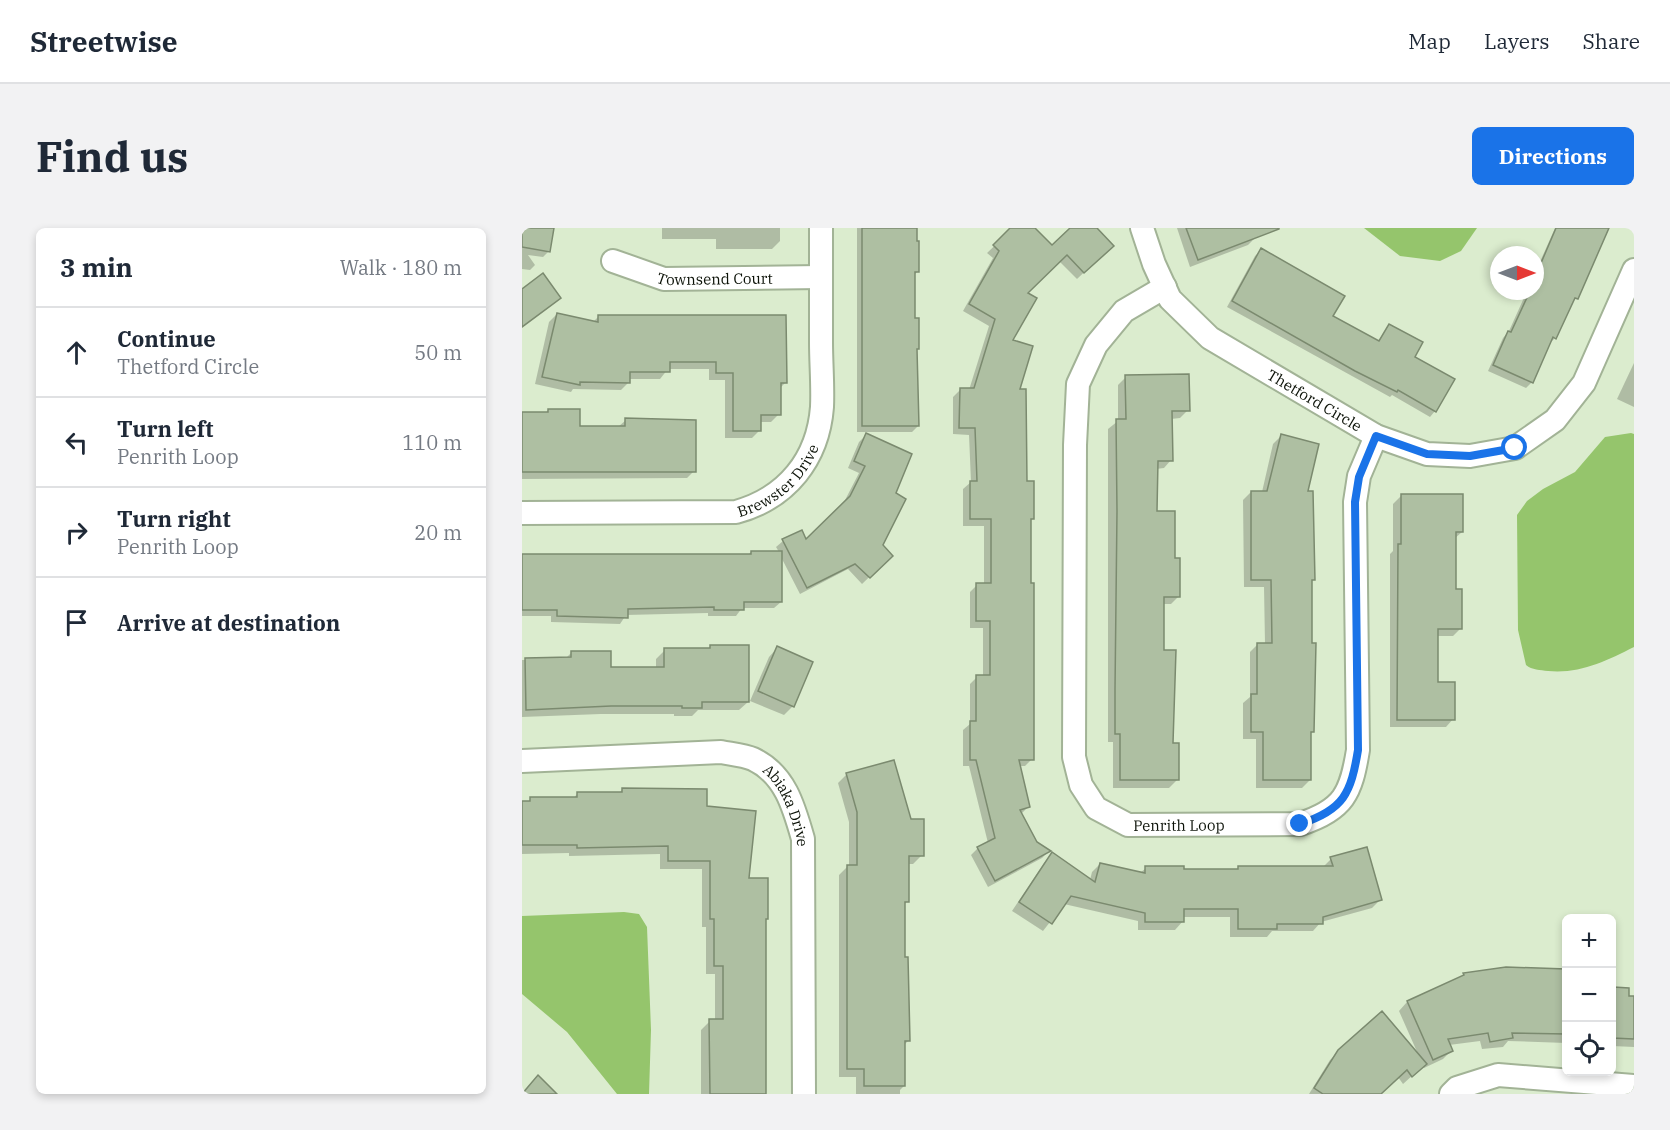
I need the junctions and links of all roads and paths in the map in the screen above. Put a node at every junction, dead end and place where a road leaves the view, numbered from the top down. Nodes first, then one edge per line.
1 (821, 228) edge
2 (1142, 228) edge
3 (613, 261) dead end
4 (1634, 270) edge
5 (821, 277) junction
6 (1165, 287) junction
7 (1376, 436) junction
8 (522, 513) edge
9 (522, 761) edge
10 (1634, 1086) edge
11 (804, 1094) edge
12 (1451, 1094) edge

1 - 5 street, Brewster Drive
2 - 6 street, Thetford Circle
3 - 5 street, Townsend Court
4 - 7 street, Thetford Circle
5 - 8 street, Brewster Drive
6 - 7 street, Thetford Circle
6 - 7 street, Penrith Loop
9 - 11 street, Abiaka Drive
10 - 12 street

